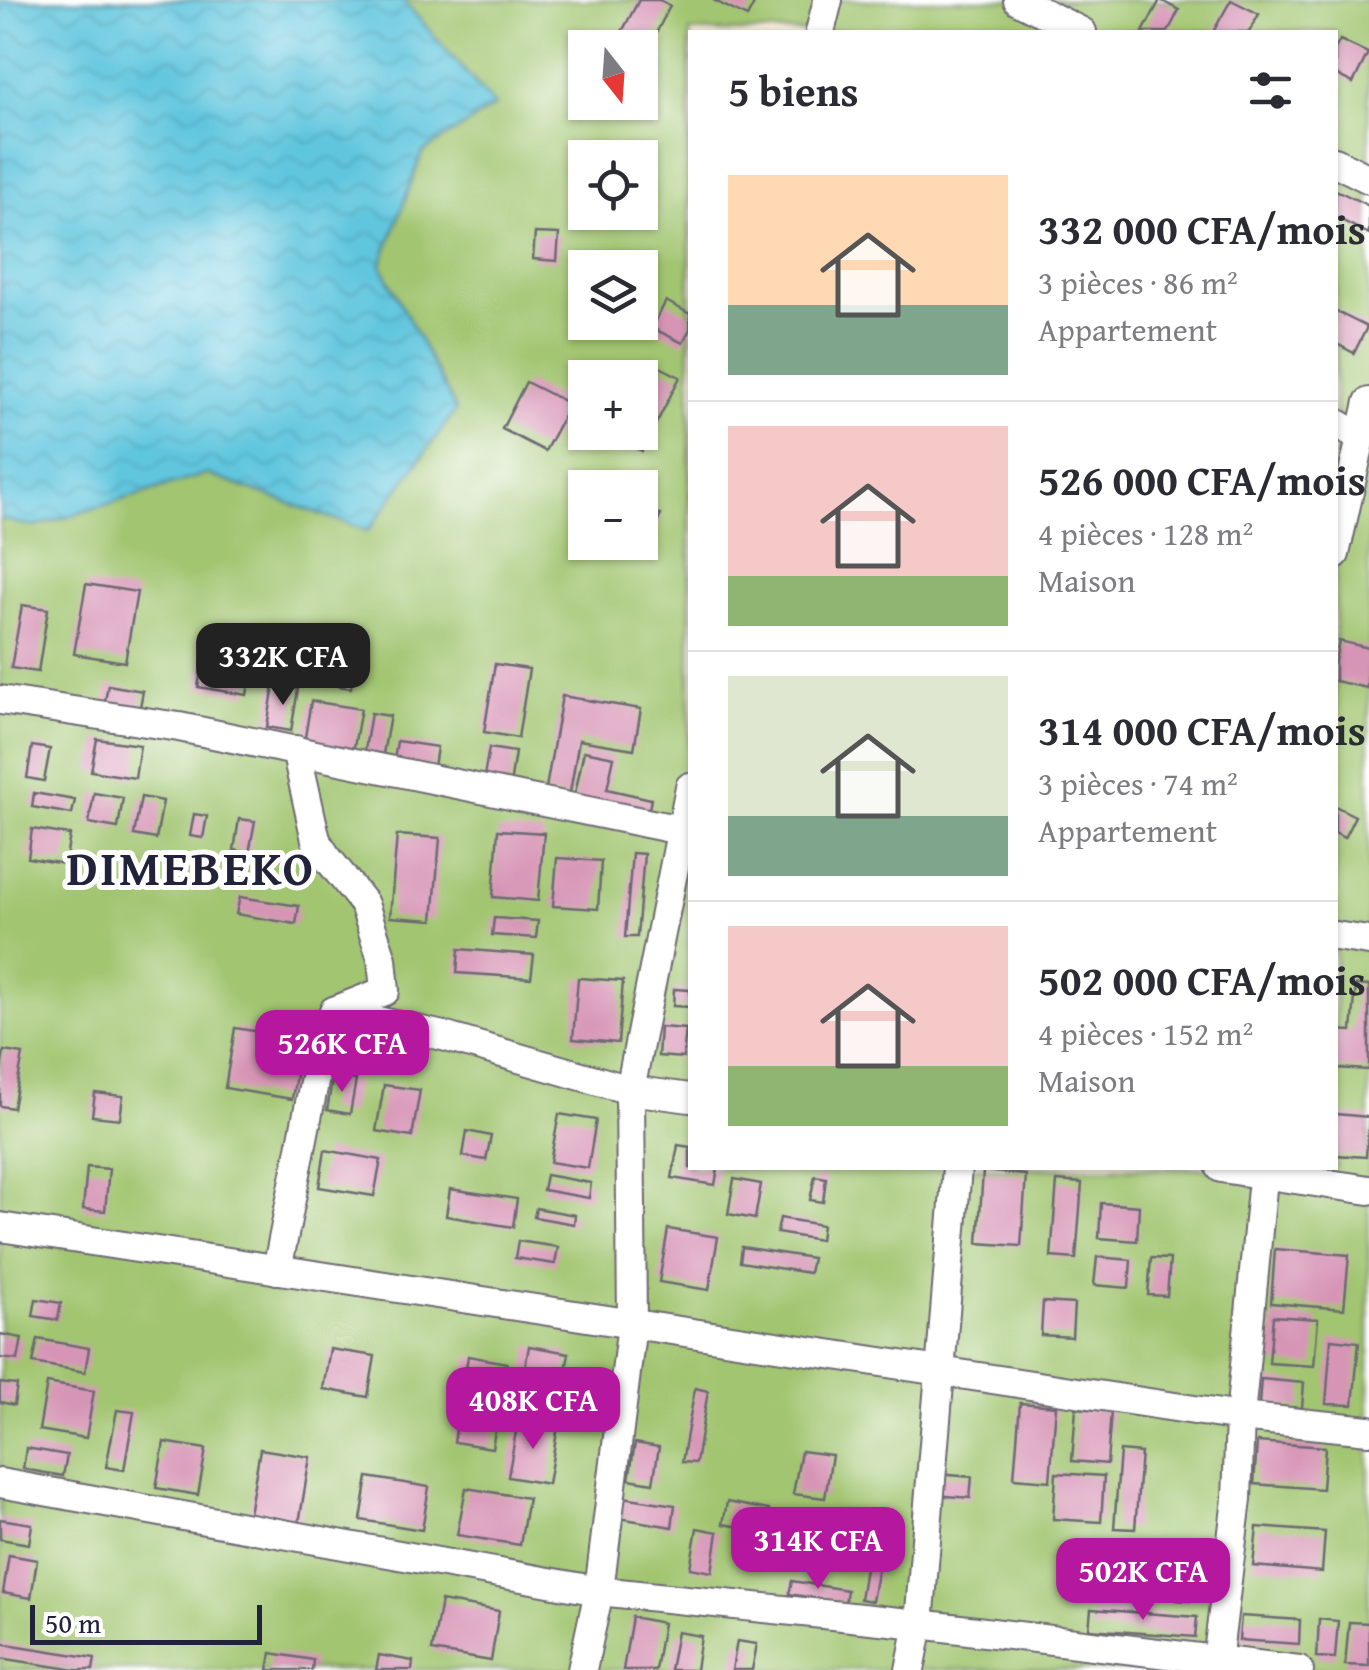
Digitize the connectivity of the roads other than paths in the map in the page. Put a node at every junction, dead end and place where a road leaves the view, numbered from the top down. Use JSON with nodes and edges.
{"nodes":[{"id":1,"x":828,"y":0,"type":"edge"},
{"id":2,"x":1018,"y":0,"type":"edge"},
{"id":3,"x":820,"y":30,"type":"edge"},
{"id":4,"x":1078,"y":30,"type":"edge"},
{"id":5,"x":1338,"y":164,"type":"edge"},
{"id":6,"x":1369,"y":179,"type":"edge"},
{"id":7,"x":1369,"y":402,"type":"edge"},
{"id":8,"x":1338,"y":424,"type":"edge"},
{"id":9,"x":1361,"y":438,"type":"junction"},
{"id":10,"x":1338,"y":541,"type":"edge"},
{"id":11,"x":0,"y":700,"type":"edge"},
{"id":12,"x":296,"y":750,"type":"junction"},
{"id":13,"x":688,"y":805,"type":"edge"},
{"id":14,"x":685,"y":831,"type":"edge"},
{"id":15,"x":1338,"y":936,"type":"edge"},
{"id":16,"x":1369,"y":941,"type":"edge"},
{"id":17,"x":334,"y":1011,"type":"junction"},
{"id":18,"x":630,"y":1090,"type":"junction"},
{"id":19,"x":688,"y":1098,"type":"edge"},
{"id":20,"x":957,"y":1170,"type":"edge"},
{"id":21,"x":1264,"y":1170,"type":"edge"},
{"id":22,"x":1369,"y":1190,"type":"edge"},
{"id":23,"x":0,"y":1227,"type":"edge"},
{"id":24,"x":277,"y":1270,"type":"junction"},
{"id":25,"x":632,"y":1324,"type":"junction"},
{"id":26,"x":939,"y":1372,"type":"junction"},
{"id":27,"x":1240,"y":1417,"type":"junction"},
{"id":28,"x":1369,"y":1430,"type":"edge"},
{"id":29,"x":0,"y":1483,"type":"edge"},
{"id":30,"x":600,"y":1592,"type":"junction"},
{"id":31,"x":920,"y":1624,"type":"junction"},
{"id":32,"x":1217,"y":1665,"type":"edge"},
{"id":33,"x":582,"y":1670,"type":"edge"},
{"id":34,"x":910,"y":1670,"type":"edge"},
{"id":35,"x":1299,"y":1670,"type":"edge"}],
"edges":[{"from":1,"to":3,"type":"street"},
{"from":2,"to":4,"type":"street"},
{"from":5,"to":6,"type":"street"},
{"from":7,"to":9,"type":"street"},
{"from":8,"to":9,"type":"street"},
{"from":9,"to":10,"type":"street"},
{"from":11,"to":12,"type":"street"},
{"from":12,"to":14,"type":"street"},
{"from":12,"to":17,"type":"street"},
{"from":13,"to":14,"type":"street"},
{"from":14,"to":18,"type":"street"},
{"from":15,"to":16,"type":"street"},
{"from":17,"to":18,"type":"street"},
{"from":17,"to":24,"type":"street"},
{"from":18,"to":19,"type":"street"},
{"from":18,"to":25,"type":"street"},
{"from":20,"to":26,"type":"street"},
{"from":21,"to":22,"type":"street"},
{"from":21,"to":27,"type":"street"},
{"from":23,"to":24,"type":"street"},
{"from":24,"to":25,"type":"street"},
{"from":25,"to":26,"type":"street"},
{"from":25,"to":30,"type":"street"},
{"from":26,"to":27,"type":"street"},
{"from":26,"to":31,"type":"street"},
{"from":27,"to":28,"type":"street"},
{"from":27,"to":32,"type":"street"},
{"from":29,"to":30,"type":"street"},
{"from":30,"to":31,"type":"street"},
{"from":30,"to":33,"type":"street"},
{"from":31,"to":32,"type":"street"},
{"from":31,"to":34,"type":"street"},
{"from":32,"to":35,"type":"street"}]}
